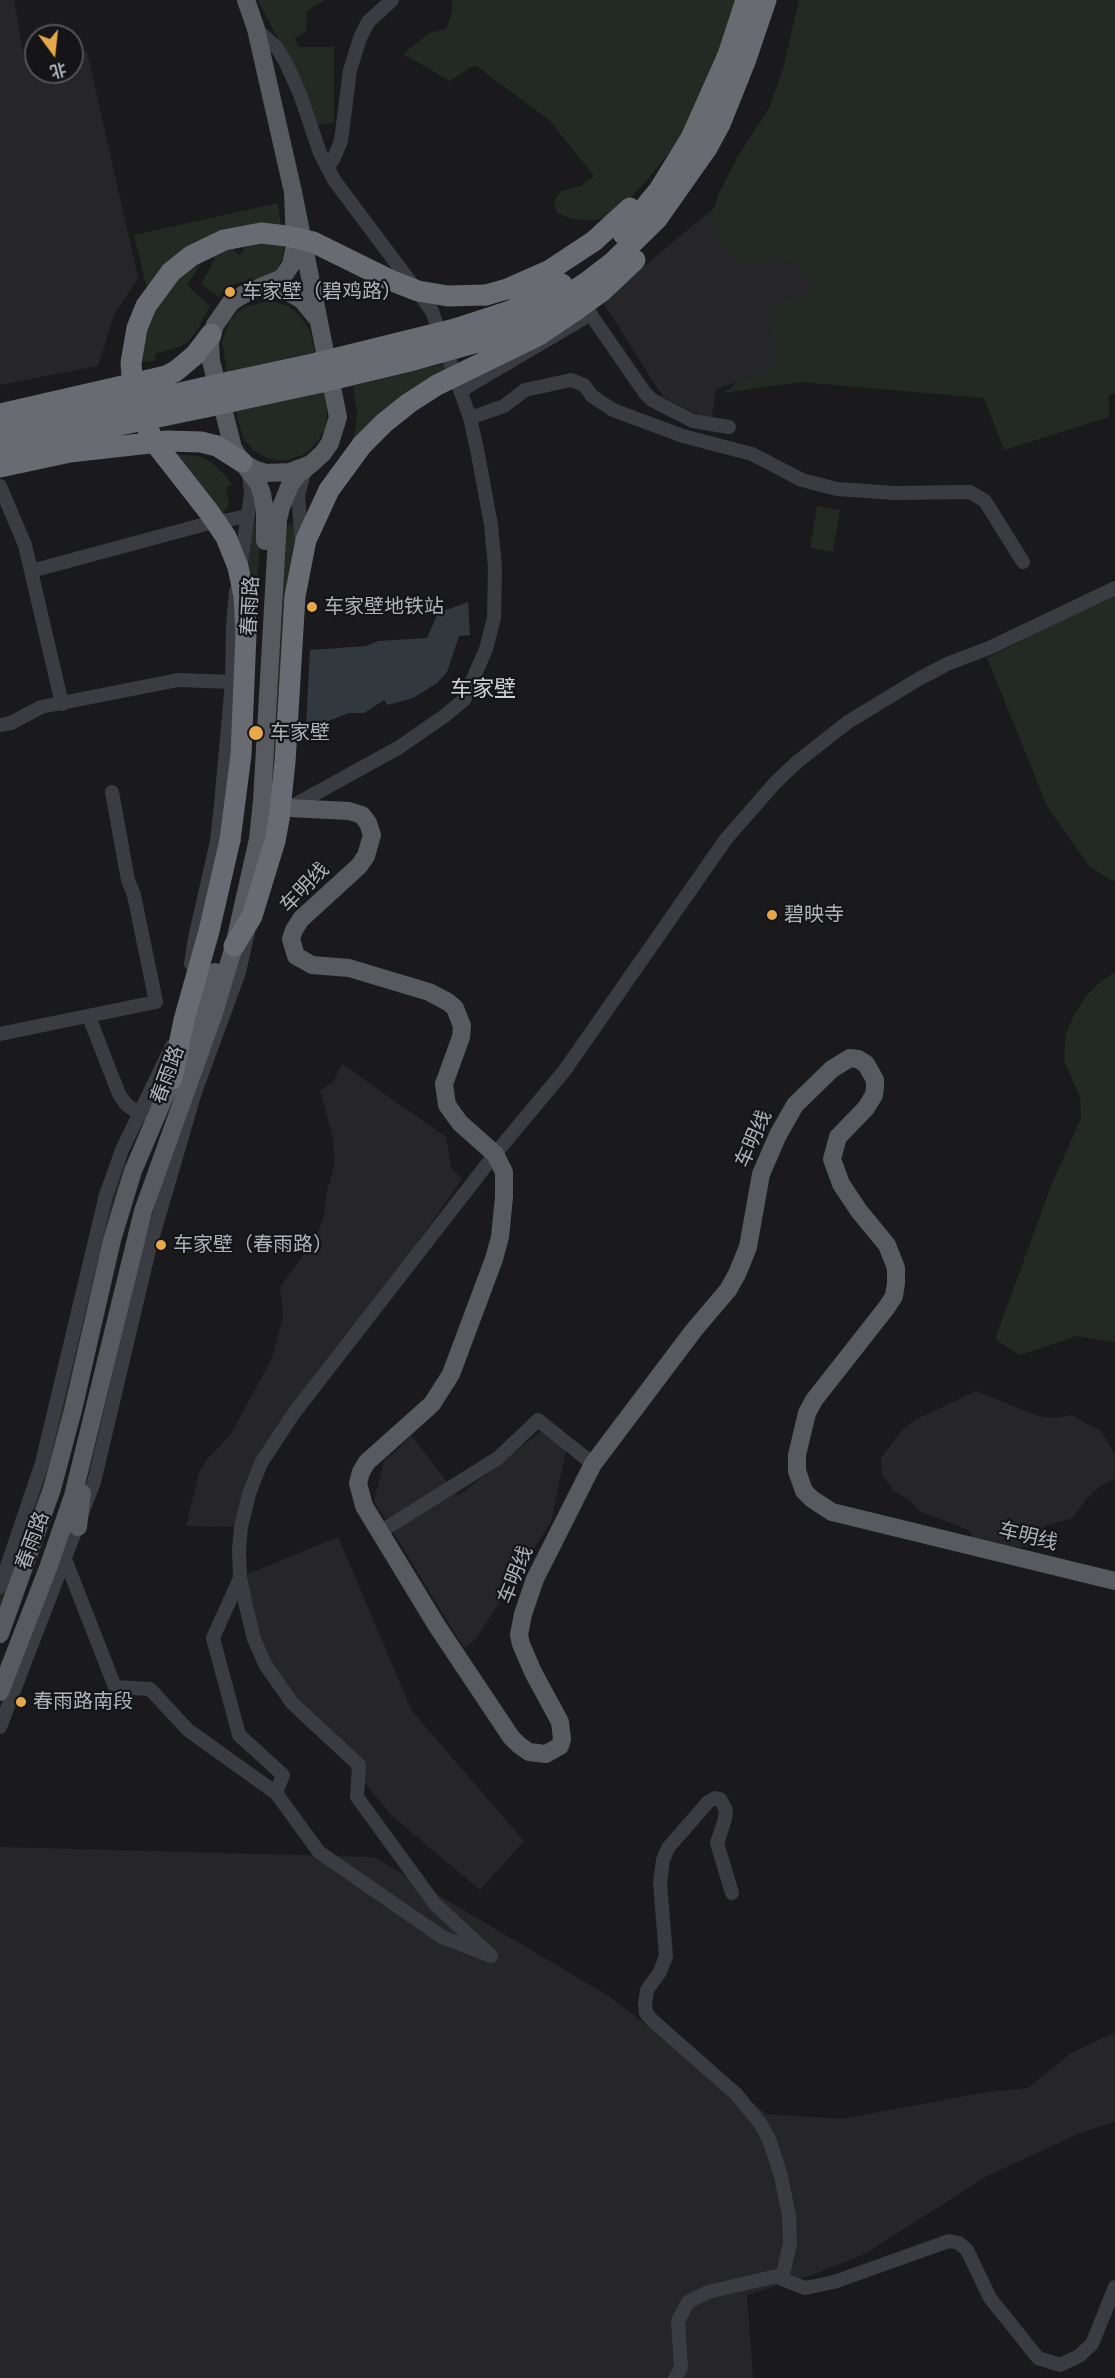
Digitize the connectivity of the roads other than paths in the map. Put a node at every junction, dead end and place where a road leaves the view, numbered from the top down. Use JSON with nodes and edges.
{"nodes":[{"id":1,"x":246,"y":0,"type":"edge"},
{"id":2,"x":392,"y":0,"type":"edge"},
{"id":3,"x":746,"y":0,"type":"edge"},
{"id":4,"x":766,"y":0,"type":"edge"},
{"id":5,"x":256,"y":29,"type":"junction"},
{"id":6,"x":699,"y":143,"type":"junction"},
{"id":7,"x":327,"y":167,"type":"junction"},
{"id":8,"x":292,"y":192,"type":"junction"},
{"id":9,"x":254,"y":290,"type":"junction"},
{"id":10,"x":584,"y":310,"type":"junction"},
{"id":11,"x":317,"y":319,"type":"junction"},
{"id":12,"x":212,"y":334,"type":"junction"},
{"id":13,"x":320,"y":372,"type":"junction"},
{"id":14,"x":460,"y":391,"type":"junction"},
{"id":15,"x":204,"y":397,"type":"junction"},
{"id":16,"x":0,"y":414,"type":"edge"},
{"id":17,"x":470,"y":418,"type":"junction"},
{"id":18,"x":0,"y":434,"type":"edge"},
{"id":19,"x":687,"y":437,"type":"junction"},
{"id":20,"x":0,"y":450,"type":"edge"},
{"id":21,"x":311,"y":464,"type":"junction"},
{"id":22,"x":245,"y":466,"type":"junction"},
{"id":23,"x":0,"y":467,"type":"edge"},
{"id":24,"x":0,"y":486,"type":"edge"},
{"id":25,"x":248,"y":516,"type":"junction"},
{"id":26,"x":1023,"y":562,"type":"dead end"},
{"id":27,"x":31,"y":571,"type":"junction"},
{"id":28,"x":1115,"y":588,"type":"edge"},
{"id":29,"x":232,"y":682,"type":"junction"},
{"id":30,"x":62,"y":704,"type":"junction"},
{"id":31,"x":0,"y":725,"type":"edge"},
{"id":32,"x":112,"y":792,"type":"dead end"},
{"id":33,"x":284,"y":814,"type":"junction"},
{"id":34,"x":252,"y":916,"type":"junction"},
{"id":35,"x":234,"y":946,"type":"junction"},
{"id":36,"x":89,"y":1017,"type":"junction"},
{"id":37,"x":184,"y":1020,"type":"junction"},
{"id":38,"x":0,"y":1034,"type":"edge"},
{"id":39,"x":172,"y":1079,"type":"junction"},
{"id":40,"x":195,"y":1092,"type":"junction"},
{"id":41,"x":140,"y":1115,"type":"junction"},
{"id":42,"x":164,"y":1150,"type":"junction"},
{"id":43,"x":495,"y":1154,"type":"junction"},
{"id":44,"x":87,"y":1443,"type":"junction"},
{"id":45,"x":593,"y":1464,"type":"junction"},
{"id":46,"x":78,"y":1527,"type":"junction"},
{"id":47,"x":380,"y":1532,"type":"junction"},
{"id":48,"x":65,"y":1559,"type":"junction"},
{"id":49,"x":240,"y":1578,"type":"junction"},
{"id":50,"x":1115,"y":1581,"type":"edge"},
{"id":51,"x":0,"y":1587,"type":"edge"},
{"id":52,"x":0,"y":1634,"type":"edge"},
{"id":53,"x":0,"y":1692,"type":"edge"},
{"id":54,"x":0,"y":1727,"type":"edge"},
{"id":55,"x":276,"y":1793,"type":"junction"},
{"id":56,"x":732,"y":1893,"type":"dead end"},
{"id":57,"x":782,"y":2279,"type":"junction"},
{"id":58,"x":1115,"y":2288,"type":"edge"},
{"id":59,"x":675,"y":2378,"type":"edge"}],
"edges":[{"from":1,"to":5,"type":"main road"},
{"from":2,"to":7,"type":"street"},
{"from":3,"to":6,"type":"highway"},
{"from":4,"to":6,"type":"highway"},
{"from":5,"to":7,"type":"street"},
{"from":5,"to":8,"type":"main road"},
{"from":6,"to":10,"type":"highway"},
{"from":6,"to":13,"type":"highway","bridge":true},
{"from":6,"to":13,"type":"highway","bridge":true},
{"from":6,"to":37,"type":"highway","bridge":true},
{"from":7,"to":14,"type":"street"},
{"from":8,"to":9,"type":"main road"},
{"from":8,"to":11,"type":"main road"},
{"from":9,"to":11,"type":"main road"},
{"from":9,"to":12,"type":"main road"},
{"from":10,"to":14,"type":"street"},
{"from":10,"to":19,"type":"street"},
{"from":10,"to":33,"type":"highway","bridge":true},
{"from":11,"to":21,"type":"main road"},
{"from":12,"to":16,"type":"highway"},
{"from":12,"to":22,"type":"main road"},
{"from":13,"to":15,"type":"highway","bridge":true},
{"from":14,"to":17,"type":"street"},
{"from":15,"to":18,"type":"highway"},
{"from":15,"to":20,"type":"highway"},
{"from":17,"to":19,"type":"street"},
{"from":17,"to":33,"type":"street"},
{"from":19,"to":26,"type":"street"},
{"from":21,"to":22,"type":"main road"},
{"from":21,"to":33,"type":"street"},
{"from":21,"to":35,"type":"main road","name":"春雨路"},
{"from":22,"to":23,"type":"highway"},
{"from":22,"to":25,"type":"street"},
{"from":22,"to":39,"type":"main road","name":"春雨路"},
{"from":24,"to":27,"type":"street"},
{"from":25,"to":27,"type":"street"},
{"from":25,"to":29,"type":"street"},
{"from":27,"to":30,"type":"street"},
{"from":28,"to":43,"type":"street"},
{"from":29,"to":30,"type":"street"},
{"from":29,"to":37,"type":"street"},
{"from":30,"to":31,"type":"street"},
{"from":32,"to":36,"type":"street"},
{"from":33,"to":34,"type":"highway"},
{"from":33,"to":43,"type":"main road","name":"车明线"},
{"from":34,"to":35,"type":"highway"},
{"from":34,"to":40,"type":"street"},
{"from":35,"to":42,"type":"main road","name":"春雨路"},
{"from":36,"to":38,"type":"street"},
{"from":36,"to":41,"type":"street"},
{"from":37,"to":39,"type":"highway"},
{"from":37,"to":41,"type":"street"},
{"from":39,"to":52,"type":"main road","name":"春雨路"},
{"from":40,"to":42,"type":"main road"},
{"from":40,"to":46,"type":"street"},
{"from":41,"to":51,"type":"street"},
{"from":42,"to":44,"type":"main road","name":"春雨路"},
{"from":43,"to":47,"type":"main road","name":"车明线"},
{"from":43,"to":49,"type":"street"},
{"from":44,"to":46,"type":"main road"},
{"from":44,"to":53,"type":"main road","name":"春雨路"},
{"from":45,"to":47,"type":"street"},
{"from":45,"to":47,"type":"main road","name":"车明线"},
{"from":45,"to":50,"type":"main road","name":"车明线"},
{"from":46,"to":48,"type":"street"},
{"from":48,"to":54,"type":"street"},
{"from":48,"to":55,"type":"street"},
{"from":49,"to":55,"type":"street"},
{"from":49,"to":55,"type":"street"},
{"from":56,"to":57,"type":"street"},
{"from":57,"to":58,"type":"street"},
{"from":57,"to":59,"type":"street"}]}
